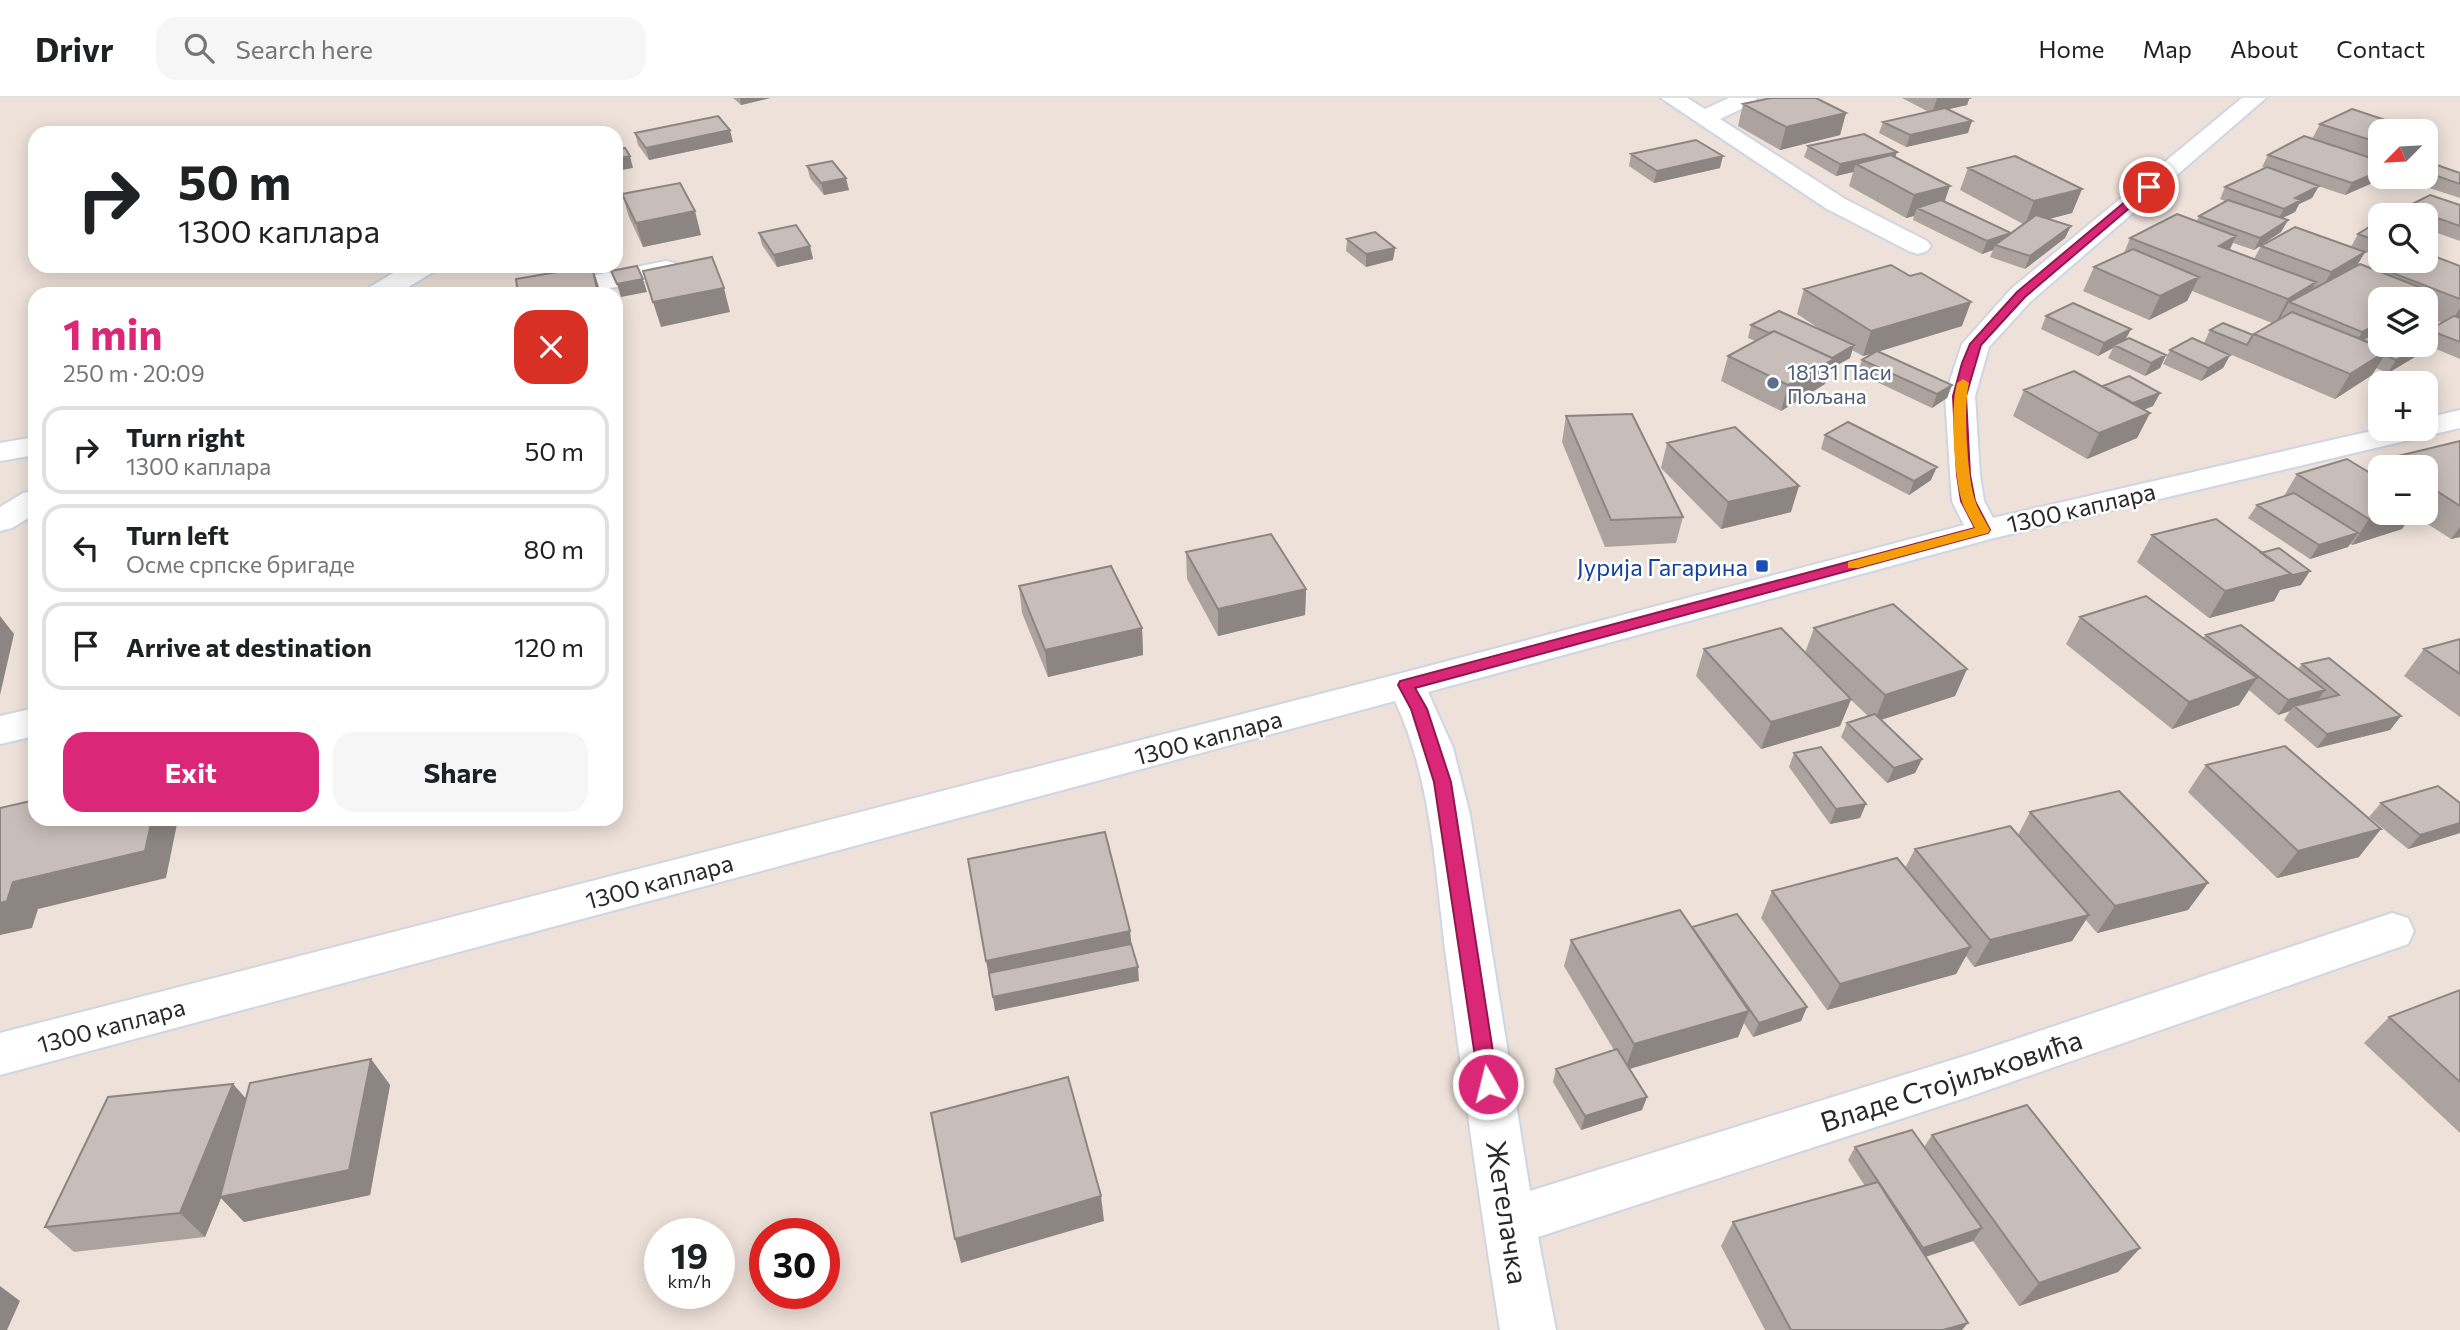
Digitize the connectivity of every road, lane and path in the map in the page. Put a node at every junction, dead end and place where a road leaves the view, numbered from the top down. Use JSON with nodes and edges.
{"nodes":[{"id":1,"x":1672,"y":98,"type":"edge"},
{"id":2,"x":1746,"y":98,"type":"edge"},
{"id":3,"x":2255,"y":98,"type":"edge"},
{"id":4,"x":1705,"y":118,"type":"junction"},
{"id":5,"x":1918,"y":246,"type":"dead end"},
{"id":6,"x":688,"y":265,"type":"edge"},
{"id":7,"x":412,"y":273,"type":"edge"},
{"id":8,"x":390,"y":287,"type":"edge"},
{"id":9,"x":576,"y":287,"type":"edge"},
{"id":10,"x":2460,"y":419,"type":"edge"},
{"id":11,"x":2438,"y":424,"type":"edge"},
{"id":12,"x":2368,"y":440,"type":"edge"},
{"id":13,"x":28,"y":447,"type":"edge"},
{"id":14,"x":0,"y":452,"type":"edge"},
{"id":15,"x":28,"y":504,"type":"edge"},
{"id":16,"x":0,"y":521,"type":"edge"},
{"id":17,"x":1983,"y":530,"type":"junction"},
{"id":18,"x":1406,"y":685,"type":"junction"},
{"id":19,"x":28,"y":724,"type":"edge"},
{"id":20,"x":0,"y":730,"type":"edge"},
{"id":21,"x":2392,"y":931,"type":"dead end"},
{"id":22,"x":0,"y":1054,"type":"edge"},
{"id":23,"x":1508,"y":1222,"type":"junction"},
{"id":24,"x":1528,"y":1330,"type":"edge"}],
"edges":[{"from":1,"to":4,"type":"street"},
{"from":2,"to":4,"type":"street"},
{"from":3,"to":17,"type":"street"},
{"from":4,"to":5,"type":"street"},
{"from":6,"to":9,"type":"street"},
{"from":7,"to":8,"type":"street"},
{"from":10,"to":11,"type":"street"},
{"from":12,"to":17,"type":"street","name":"1300 каплара"},
{"from":13,"to":14,"type":"street"},
{"from":15,"to":16,"type":"street"},
{"from":17,"to":18,"type":"street","name":"1300 каплара"},
{"from":18,"to":22,"type":"street","name":"1300 каплара"},
{"from":18,"to":23,"type":"street","name":"Жетелачка"},
{"from":19,"to":20,"type":"street"},
{"from":21,"to":23,"type":"street","name":"Владе Стојиљковића"},
{"from":23,"to":24,"type":"street","name":"Жетелачка"}]}
